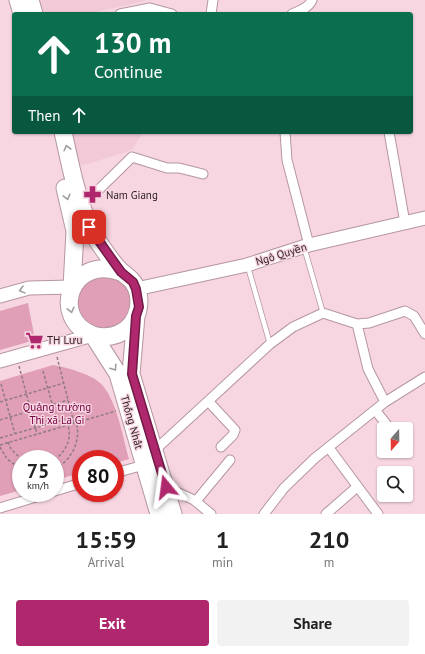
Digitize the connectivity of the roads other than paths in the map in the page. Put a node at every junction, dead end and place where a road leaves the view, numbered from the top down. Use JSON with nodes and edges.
{"nodes":[{"id":1,"x":18,"y":0,"type":"edge"},
{"id":2,"x":30,"y":0,"type":"edge"},
{"id":3,"x":213,"y":0,"type":"edge"},
{"id":4,"x":312,"y":0,"type":"edge"},
{"id":5,"x":155,"y":4,"type":"edge"},
{"id":6,"x":21,"y":12,"type":"edge"},
{"id":7,"x":33,"y":12,"type":"edge"},
{"id":8,"x":129,"y":12,"type":"edge"},
{"id":9,"x":169,"y":12,"type":"edge"},
{"id":10,"x":211,"y":12,"type":"edge"},
{"id":11,"x":297,"y":12,"type":"edge"},
{"id":12,"x":51,"y":134,"type":"edge"},
{"id":13,"x":63,"y":134,"type":"edge"},
{"id":14,"x":284,"y":134,"type":"edge"},
{"id":15,"x":389,"y":134,"type":"edge"},
{"id":16,"x":203,"y":174,"type":"dead end"},
{"id":17,"x":81,"y":207,"type":"junction"},
{"id":18,"x":425,"y":218,"type":"edge"},
{"id":19,"x":405,"y":224,"type":"junction"},
{"id":20,"x":306,"y":246,"type":"junction"},
{"id":21,"x":247,"y":265,"type":"junction"},
{"id":22,"x":121,"y":272,"type":"junction"},
{"id":23,"x":72,"y":287,"type":"junction"},
{"id":24,"x":136,"y":289,"type":"junction"},
{"id":25,"x":0,"y":296,"type":"edge"},
{"id":26,"x":323,"y":313,"type":"junction"},
{"id":27,"x":136,"y":316,"type":"junction"},
{"id":28,"x":357,"y":324,"type":"junction"},
{"id":29,"x":425,"y":334,"type":"edge"},
{"id":30,"x":93,"y":335,"type":"junction"},
{"id":31,"x":270,"y":344,"type":"junction"},
{"id":32,"x":0,"y":361,"type":"edge"},
{"id":33,"x":425,"y":377,"type":"edge"},
{"id":34,"x":208,"y":401,"type":"junction"},
{"id":35,"x":386,"y":402,"type":"junction"},
{"id":36,"x":376,"y":411,"type":"junction"},
{"id":37,"x":385,"y":422,"type":"edge"},
{"id":38,"x":221,"y":447,"type":"dead end"},
{"id":39,"x":329,"y":448,"type":"junction"},
{"id":40,"x":155,"y":450,"type":"junction"},
{"id":41,"x":230,"y":460,"type":"dead end"},
{"id":42,"x":144,"y":465,"type":"junction"},
{"id":43,"x":124,"y":471,"type":"edge"},
{"id":44,"x":357,"y":487,"type":"junction"},
{"id":45,"x":159,"y":489,"type":"junction"},
{"id":46,"x":196,"y":501,"type":"junction"},
{"id":47,"x":20,"y":502,"type":"edge"},
{"id":48,"x":0,"y":508,"type":"edge"},
{"id":49,"x":159,"y":514,"type":"edge"},
{"id":50,"x":173,"y":514,"type":"edge"},
{"id":51,"x":210,"y":514,"type":"edge"},
{"id":52,"x":264,"y":514,"type":"edge"},
{"id":53,"x":326,"y":514,"type":"edge"},
{"id":54,"x":378,"y":514,"type":"edge"}],
"edges":[{"from":1,"to":6,"type":"highway"},
{"from":2,"to":7,"type":"highway"},
{"from":3,"to":10,"type":"street"},
{"from":4,"to":11,"type":"street"},
{"from":5,"to":8,"type":"street"},
{"from":5,"to":9,"type":"street"},
{"from":12,"to":23,"type":"highway","one_way":true},
{"from":17,"to":13,"type":"highway","one_way":true},
{"from":14,"to":20,"type":"street"},
{"from":15,"to":19,"type":"street"},
{"from":16,"to":17,"type":"street"},
{"from":17,"to":22,"type":"highway"},
{"from":18,"to":19,"type":"street","name":"Ngô Quyền"},
{"from":19,"to":20,"type":"street","name":"Ngô Quyền"},
{"from":20,"to":21,"type":"street","name":"Ngô Quyền"},
{"from":20,"to":26,"type":"lane"},
{"from":21,"to":24,"type":"street","name":"Ngô Quyền"},
{"from":21,"to":31,"type":"lane"},
{"from":22,"to":23,"type":"highway"},
{"from":22,"to":24,"type":"highway"},
{"from":23,"to":25,"type":"street","one_way":true},
{"from":23,"to":30,"type":"highway","one_way":true},
{"from":24,"to":27,"type":"highway"},
{"from":26,"to":28,"type":"street"},
{"from":26,"to":31,"type":"street"},
{"from":27,"to":30,"type":"highway"},
{"from":27,"to":40,"type":"highway","name":"Thống Nhất"},
{"from":28,"to":29,"type":"street"},
{"from":28,"to":35,"type":"street"},
{"from":30,"to":32,"type":"street"},
{"from":30,"to":42,"type":"highway","name":"Thống Nhất","one_way":true},
{"from":31,"to":34,"type":"street"},
{"from":33,"to":35,"type":"street"},
{"from":34,"to":38,"type":"street"},
{"from":34,"to":40,"type":"street"},
{"from":35,"to":36,"type":"street"},
{"from":36,"to":37,"type":"street"},
{"from":36,"to":39,"type":"street"},
{"from":39,"to":44,"type":"street"},
{"from":39,"to":52,"type":"street"},
{"from":40,"to":45,"type":"highway","name":"Thống Nhất"},
{"from":41,"to":46,"type":"street"},
{"from":42,"to":43,"type":"street"},
{"from":42,"to":45,"type":"highway","name":"Thống Nhất"},
{"from":44,"to":53,"type":"street"},
{"from":44,"to":54,"type":"street"},
{"from":45,"to":46,"type":"street"},
{"from":45,"to":49,"type":"highway","name":"Thống Nhất"},
{"from":45,"to":50,"type":"highway","name":"Thống Nhất"},
{"from":46,"to":51,"type":"street"},
{"from":47,"to":48,"type":"street"}]}
